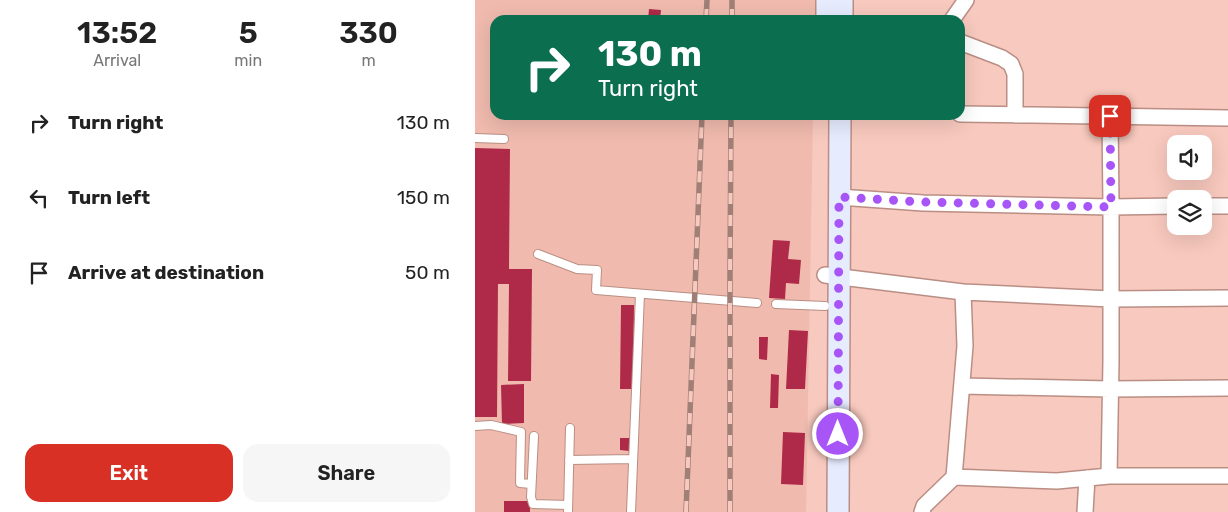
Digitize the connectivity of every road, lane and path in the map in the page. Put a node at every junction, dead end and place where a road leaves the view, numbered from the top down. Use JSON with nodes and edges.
{"nodes":[{"id":1,"x":827,"y":0,"type":"edge"},
{"id":2,"x":843,"y":0,"type":"edge"},
{"id":3,"x":966,"y":0,"type":"edge"},
{"id":4,"x":827,"y":15,"type":"edge"},
{"id":5,"x":842,"y":15,"type":"edge"},
{"id":6,"x":956,"y":15,"type":"edge"},
{"id":7,"x":965,"y":44,"type":"edge"},
{"id":8,"x":965,"y":114,"type":"edge"},
{"id":9,"x":1015,"y":115,"type":"junction"},
{"id":10,"x":1110,"y":116,"type":"junction"},
{"id":11,"x":1228,"y":118,"type":"edge"},
{"id":12,"x":826,"y":120,"type":"edge"},
{"id":13,"x":840,"y":120,"type":"edge"},
{"id":14,"x":475,"y":138,"type":"edge"},
{"id":15,"x":504,"y":139,"type":"dead end"},
{"id":16,"x":839,"y":197,"type":"junction"},
{"id":17,"x":1167,"y":206,"type":"edge"},
{"id":18,"x":1212,"y":206,"type":"edge"},
{"id":19,"x":1228,"y":206,"type":"edge"},
{"id":20,"x":1111,"y":207,"type":"junction"},
{"id":21,"x":538,"y":254,"type":"dead end"},
{"id":22,"x":832,"y":276,"type":"junction"},
{"id":23,"x":963,"y":292,"type":"junction"},
{"id":24,"x":640,"y":294,"type":"junction"},
{"id":25,"x":1111,"y":298,"type":"junction"},
{"id":26,"x":1228,"y":298,"type":"edge"},
{"id":27,"x":757,"y":303,"type":"dead end"},
{"id":28,"x":775,"y":304,"type":"dead end"},
{"id":29,"x":825,"y":306,"type":"junction"},
{"id":30,"x":962,"y":386,"type":"junction"},
{"id":31,"x":1228,"y":388,"type":"edge"},
{"id":32,"x":1110,"y":389,"type":"junction"},
{"id":33,"x":475,"y":426,"type":"edge"},
{"id":34,"x":570,"y":428,"type":"dead end"},
{"id":35,"x":534,"y":436,"type":"dead end"},
{"id":36,"x":633,"y":459,"type":"junction"},
{"id":37,"x":569,"y":460,"type":"junction"},
{"id":38,"x":1109,"y":476,"type":"junction"},
{"id":39,"x":1228,"y":476,"type":"edge"},
{"id":40,"x":955,"y":477,"type":"junction"},
{"id":41,"x":1087,"y":478,"type":"junction"},
{"id":42,"x":531,"y":484,"type":"junction"},
{"id":43,"x":547,"y":508,"type":"edge"},
{"id":44,"x":568,"y":509,"type":"edge"},
{"id":45,"x":631,"y":512,"type":"edge"},
{"id":46,"x":825,"y":512,"type":"edge"},
{"id":47,"x":838,"y":512,"type":"edge"},
{"id":48,"x":922,"y":512,"type":"edge"},
{"id":49,"x":1085,"y":512,"type":"edge"}],
"edges":[{"from":1,"to":4,"type":"street"},
{"from":2,"to":5,"type":"street"},
{"from":3,"to":6,"type":"street"},
{"from":7,"to":9,"type":"street"},
{"from":8,"to":9,"type":"street"},
{"from":9,"to":10,"type":"street"},
{"from":10,"to":11,"type":"street"},
{"from":10,"to":20,"type":"street"},
{"from":12,"to":22,"type":"street"},
{"from":13,"to":16,"type":"street"},
{"from":14,"to":15,"type":"lane"},
{"from":16,"to":20,"type":"street"},
{"from":16,"to":22,"type":"street"},
{"from":17,"to":20,"type":"street"},
{"from":18,"to":19,"type":"street"},
{"from":20,"to":25,"type":"street"},
{"from":21,"to":24,"type":"lane"},
{"from":22,"to":23,"type":"street"},
{"from":22,"to":29,"type":"street"},
{"from":22,"to":47,"type":"street"},
{"from":23,"to":25,"type":"street"},
{"from":23,"to":30,"type":"street"},
{"from":24,"to":27,"type":"lane"},
{"from":24,"to":36,"type":"lane"},
{"from":25,"to":26,"type":"street"},
{"from":25,"to":32,"type":"street"},
{"from":28,"to":29,"type":"lane"},
{"from":29,"to":46,"type":"street"},
{"from":30,"to":32,"type":"street"},
{"from":30,"to":40,"type":"street"},
{"from":31,"to":32,"type":"street"},
{"from":32,"to":38,"type":"street"},
{"from":33,"to":42,"type":"lane"},
{"from":34,"to":37,"type":"lane"},
{"from":35,"to":42,"type":"lane"},
{"from":36,"to":37,"type":"lane"},
{"from":36,"to":45,"type":"lane"},
{"from":37,"to":44,"type":"lane"},
{"from":38,"to":39,"type":"street"},
{"from":38,"to":41,"type":"street"},
{"from":40,"to":41,"type":"street"},
{"from":40,"to":48,"type":"street"},
{"from":41,"to":49,"type":"street"},
{"from":42,"to":43,"type":"lane"},
{"from":43,"to":44,"type":"lane"}]}
